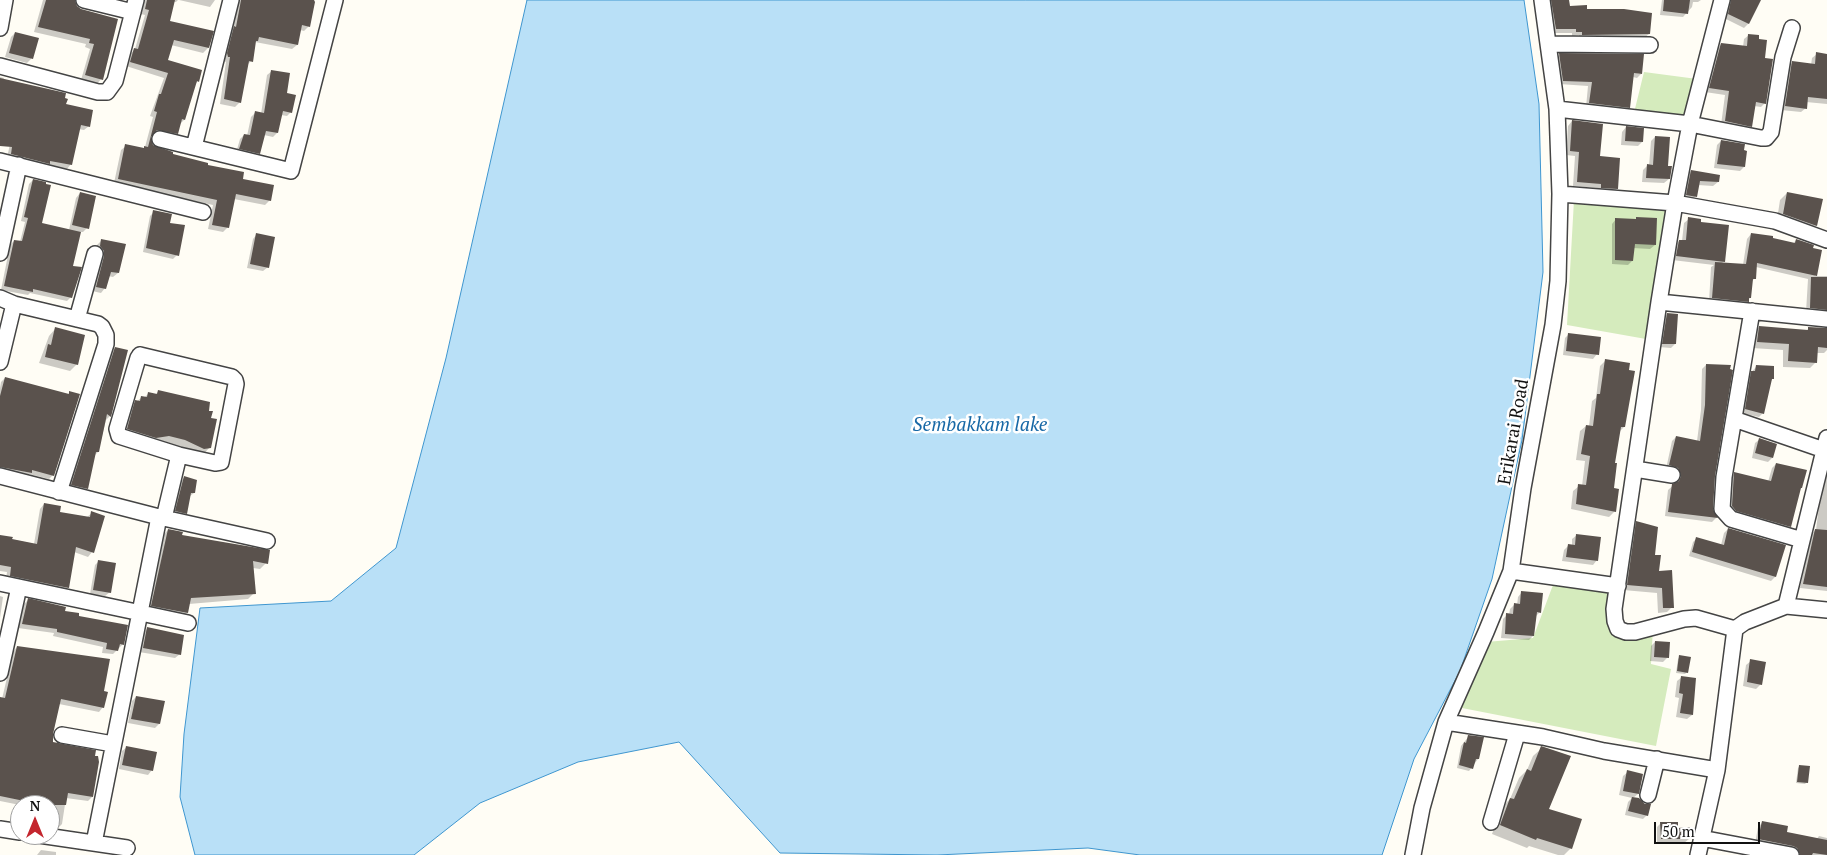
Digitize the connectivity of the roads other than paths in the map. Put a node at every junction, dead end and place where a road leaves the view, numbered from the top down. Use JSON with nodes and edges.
{"nodes":[{"id":1,"x":5,"y":0,"type":"edge"},
{"id":2,"x":84,"y":0,"type":"edge"},
{"id":3,"x":231,"y":0,"type":"edge"},
{"id":4,"x":335,"y":0,"type":"edge"},
{"id":5,"x":1542,"y":0,"type":"edge"},
{"id":6,"x":1722,"y":0,"type":"edge"},
{"id":7,"x":135,"y":6,"type":"edge"},
{"id":8,"x":0,"y":28,"type":"edge"},
{"id":9,"x":1792,"y":28,"type":"dead end"},
{"id":10,"x":1548,"y":44,"type":"junction"},
{"id":11,"x":1650,"y":45,"type":"dead end"},
{"id":12,"x":0,"y":66,"type":"edge"},
{"id":13,"x":1557,"y":109,"type":"junction"},
{"id":14,"x":1690,"y":124,"type":"junction"},
{"id":15,"x":160,"y":139,"type":"dead end"},
{"id":16,"x":194,"y":147,"type":"junction"},
{"id":17,"x":0,"y":161,"type":"edge"},
{"id":18,"x":19,"y":165,"type":"junction"},
{"id":19,"x":1560,"y":194,"type":"junction"},
{"id":20,"x":1675,"y":203,"type":"junction"},
{"id":21,"x":203,"y":212,"type":"dead end"},
{"id":22,"x":1827,"y":240,"type":"edge"},
{"id":23,"x":0,"y":253,"type":"edge"},
{"id":24,"x":95,"y":254,"type":"dead end"},
{"id":25,"x":7,"y":301,"type":"edge"},
{"id":26,"x":1659,"y":302,"type":"junction"},
{"id":27,"x":1752,"y":311,"type":"junction"},
{"id":28,"x":77,"y":319,"type":"junction"},
{"id":29,"x":1827,"y":319,"type":"edge"},
{"id":30,"x":4,"y":326,"type":"edge"},
{"id":31,"x":0,"y":362,"type":"edge"},
{"id":32,"x":1734,"y":419,"type":"junction"},
{"id":33,"x":1826,"y":444,"type":"edge"},
{"id":34,"x":179,"y":455,"type":"junction"},
{"id":35,"x":1635,"y":469,"type":"junction"},
{"id":36,"x":1672,"y":475,"type":"dead end"},
{"id":37,"x":0,"y":476,"type":"edge"},
{"id":38,"x":59,"y":492,"type":"junction"},
{"id":39,"x":161,"y":518,"type":"junction"},
{"id":40,"x":1802,"y":540,"type":"junction"},
{"id":41,"x":267,"y":541,"type":"dead end"},
{"id":42,"x":1511,"y":571,"type":"junction"},
{"id":43,"x":0,"y":583,"type":"edge"},
{"id":44,"x":1618,"y":586,"type":"junction"},
{"id":45,"x":19,"y":587,"type":"junction"},
{"id":46,"x":1786,"y":606,"type":"junction"},
{"id":47,"x":1827,"y":610,"type":"edge"},
{"id":48,"x":139,"y":612,"type":"junction"},
{"id":49,"x":188,"y":623,"type":"dead end"},
{"id":50,"x":1736,"y":629,"type":"junction"},
{"id":51,"x":0,"y":673,"type":"edge"},
{"id":52,"x":1446,"y":722,"type":"junction"},
{"id":53,"x":1517,"y":734,"type":"junction"},
{"id":54,"x":62,"y":735,"type":"dead end"},
{"id":55,"x":113,"y":744,"type":"junction"},
{"id":56,"x":1657,"y":760,"type":"junction"},
{"id":57,"x":1717,"y":770,"type":"junction"},
{"id":58,"x":1648,"y":795,"type":"dead end"},
{"id":59,"x":1491,"y":822,"type":"dead end"},
{"id":60,"x":60,"y":838,"type":"edge"},
{"id":61,"x":1701,"y":838,"type":"junction"},
{"id":62,"x":94,"y":843,"type":"junction"},
{"id":63,"x":127,"y":848,"type":"dead end"},
{"id":64,"x":1413,"y":855,"type":"edge"},
{"id":65,"x":1698,"y":855,"type":"edge"},
{"id":66,"x":1791,"y":855,"type":"edge"}],
"edges":[{"from":1,"to":8,"type":"street"},
{"from":2,"to":7,"type":"street"},
{"from":3,"to":16,"type":"street"},
{"from":4,"to":16,"type":"street"},
{"from":5,"to":10,"type":"street","name":"Erikarai Road"},
{"from":6,"to":14,"type":"street"},
{"from":7,"to":12,"type":"street"},
{"from":9,"to":14,"type":"street"},
{"from":10,"to":11,"type":"street"},
{"from":10,"to":13,"type":"street","name":"Erikarai Road"},
{"from":13,"to":14,"type":"street"},
{"from":13,"to":19,"type":"street","name":"Erikarai Road"},
{"from":14,"to":20,"type":"street"},
{"from":15,"to":16,"type":"street"},
{"from":17,"to":18,"type":"street"},
{"from":18,"to":21,"type":"street"},
{"from":18,"to":23,"type":"street"},
{"from":19,"to":20,"type":"street"},
{"from":19,"to":42,"type":"street","name":"Erikarai Road"},
{"from":20,"to":22,"type":"street"},
{"from":20,"to":26,"type":"street"},
{"from":24,"to":28,"type":"street"},
{"from":25,"to":28,"type":"street"},
{"from":25,"to":30,"type":"street"},
{"from":26,"to":27,"type":"street"},
{"from":26,"to":35,"type":"street"},
{"from":27,"to":29,"type":"street"},
{"from":27,"to":32,"type":"street"},
{"from":28,"to":38,"type":"street"},
{"from":30,"to":31,"type":"street"},
{"from":32,"to":33,"type":"street"},
{"from":32,"to":40,"type":"street"},
{"from":33,"to":40,"type":"street"},
{"from":34,"to":34,"type":"street"},
{"from":34,"to":39,"type":"street"},
{"from":35,"to":36,"type":"street"},
{"from":35,"to":44,"type":"street"},
{"from":37,"to":38,"type":"street"},
{"from":38,"to":39,"type":"street"},
{"from":39,"to":41,"type":"street"},
{"from":39,"to":48,"type":"street"},
{"from":40,"to":46,"type":"street"},
{"from":42,"to":44,"type":"street"},
{"from":42,"to":52,"type":"street","name":"Erikarai Road"},
{"from":43,"to":45,"type":"street"},
{"from":44,"to":50,"type":"street"},
{"from":45,"to":48,"type":"street"},
{"from":45,"to":51,"type":"street"},
{"from":46,"to":47,"type":"street"},
{"from":46,"to":50,"type":"street"},
{"from":48,"to":49,"type":"street"},
{"from":48,"to":55,"type":"street"},
{"from":50,"to":57,"type":"street"},
{"from":52,"to":53,"type":"street"},
{"from":52,"to":64,"type":"street","name":"Erikarai Road"},
{"from":53,"to":56,"type":"street"},
{"from":53,"to":59,"type":"street"},
{"from":54,"to":55,"type":"street"},
{"from":55,"to":62,"type":"street"},
{"from":56,"to":57,"type":"street"},
{"from":56,"to":58,"type":"street"},
{"from":57,"to":61,"type":"street"},
{"from":60,"to":62,"type":"street"},
{"from":61,"to":65,"type":"street"},
{"from":61,"to":66,"type":"street"},
{"from":62,"to":63,"type":"street"}]}
